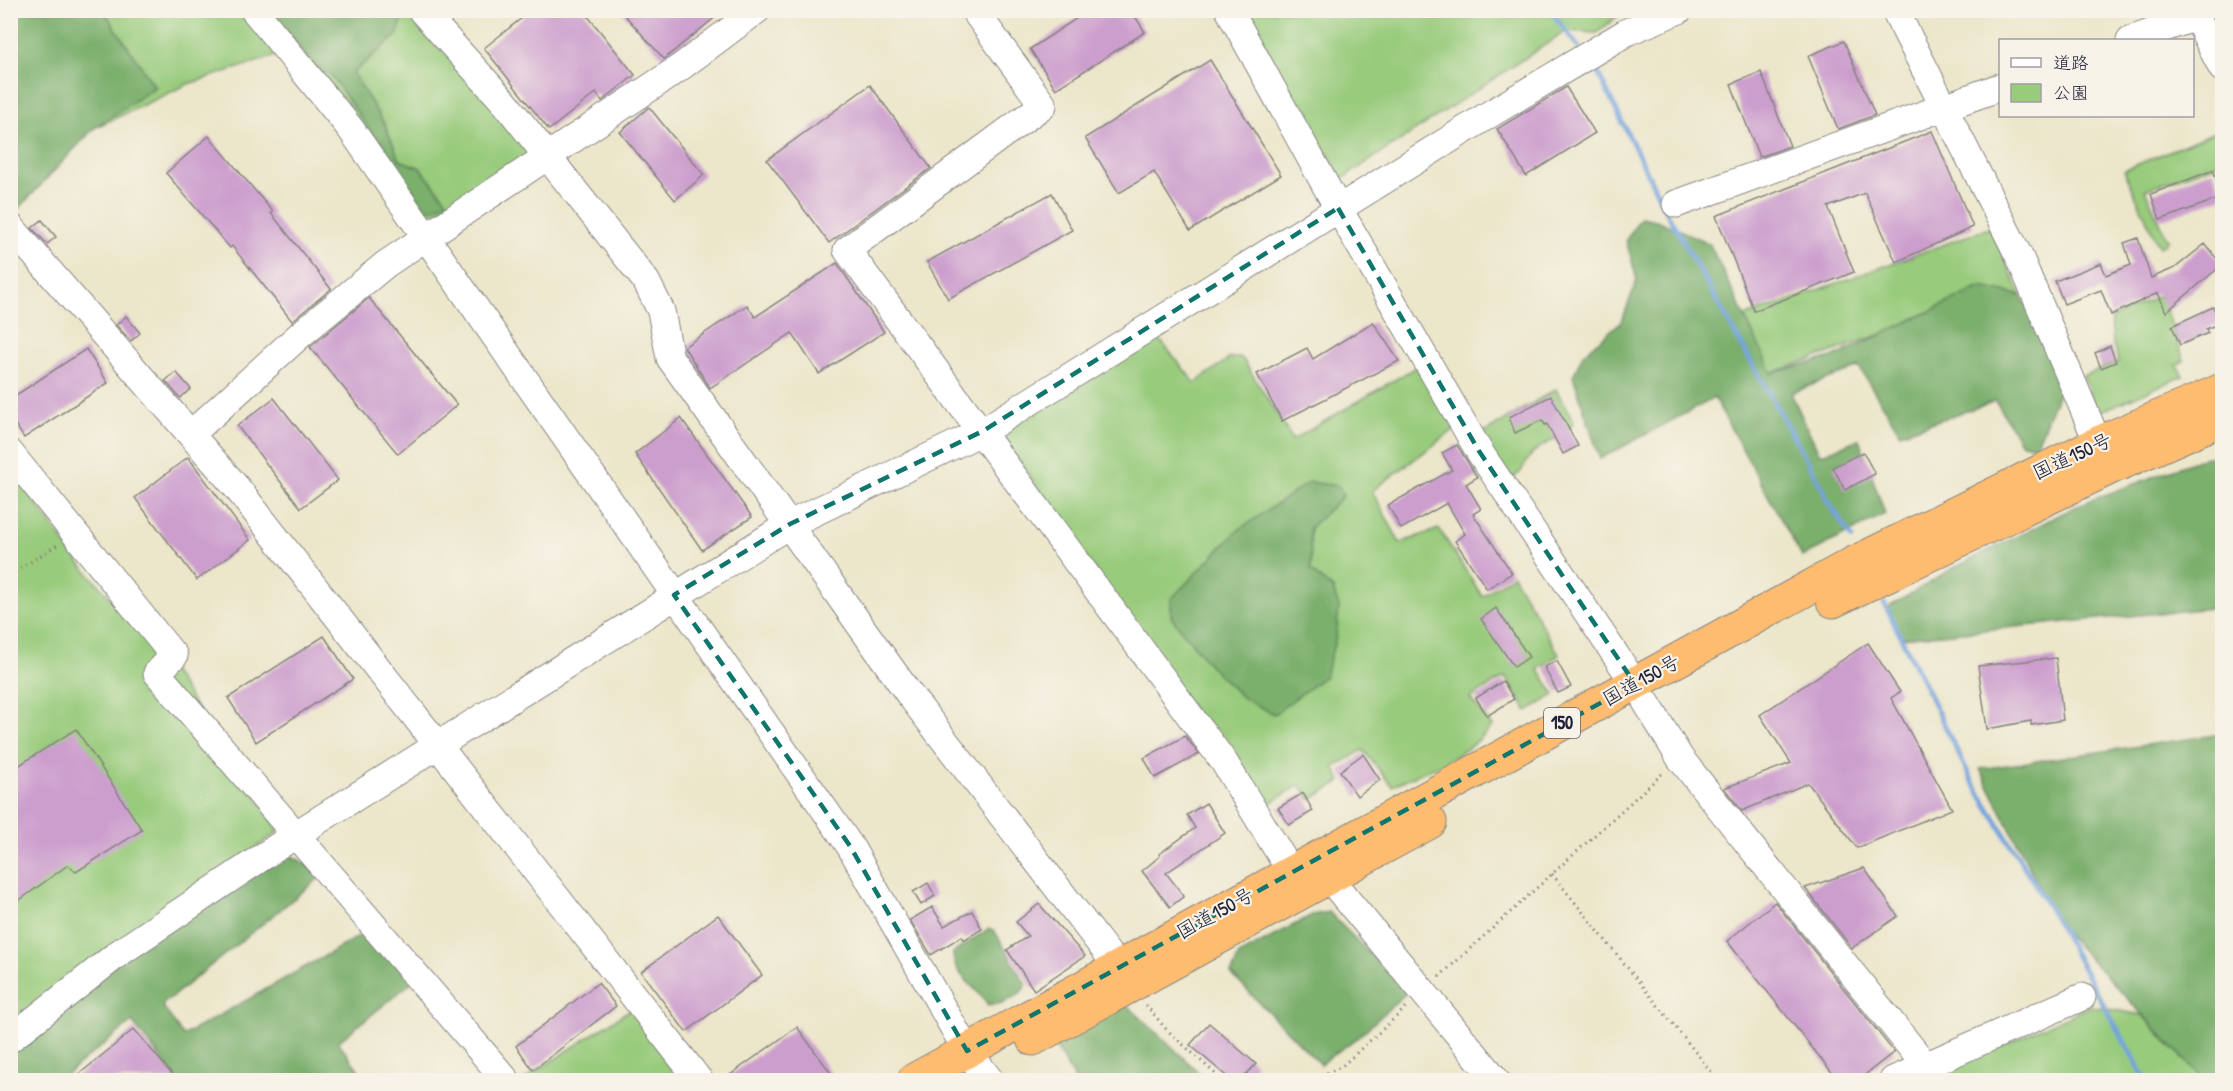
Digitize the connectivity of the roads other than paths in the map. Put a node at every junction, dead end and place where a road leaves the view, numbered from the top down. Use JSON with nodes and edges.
{"nodes":[{"id":1,"x":254,"y":10,"type":"edge"},
{"id":2,"x":421,"y":10,"type":"edge"},
{"id":3,"x":757,"y":10,"type":"edge"},
{"id":4,"x":974,"y":10,"type":"edge"},
{"id":5,"x":1229,"y":10,"type":"edge"},
{"id":6,"x":1679,"y":10,"type":"edge"},
{"id":7,"x":1895,"y":10,"type":"edge"},
{"id":8,"x":2194,"y":14,"type":"edge"},
{"id":9,"x":2132,"y":39,"type":"edge"},
{"id":10,"x":2223,"y":68,"type":"edge"},
{"id":11,"x":1999,"y":88,"type":"edge"},
{"id":12,"x":1944,"y":108,"type":"junction"},
{"id":13,"x":548,"y":156,"type":"junction"},
{"id":14,"x":1676,"y":204,"type":"dead end"},
{"id":15,"x":1338,"y":208,"type":"junction"},
{"id":16,"x":10,"y":226,"type":"edge"},
{"id":17,"x":427,"y":238,"type":"junction"},
{"id":18,"x":2223,"y":390,"type":"edge"},
{"id":19,"x":2223,"y":419,"type":"edge"},
{"id":20,"x":983,"y":431,"type":"junction"},
{"id":21,"x":191,"y":434,"type":"junction"},
{"id":22,"x":2098,"y":443,"type":"junction"},
{"id":23,"x":10,"y":453,"type":"edge"},
{"id":24,"x":790,"y":524,"type":"junction"},
{"id":25,"x":674,"y":595,"type":"junction"},
{"id":26,"x":1640,"y":693,"type":"junction"},
{"id":27,"x":437,"y":745,"type":"junction"},
{"id":28,"x":296,"y":835,"type":"junction"},
{"id":29,"x":1291,"y":872,"type":"junction"},
{"id":30,"x":1329,"y":878,"type":"junction"},
{"id":31,"x":1125,"y":977,"type":"junction"},
{"id":32,"x":2082,"y":997,"type":"dead end"},
{"id":33,"x":10,"y":1039,"type":"edge"},
{"id":34,"x":975,"y":1070,"type":"edge"},
{"id":35,"x":1931,"y":1073,"type":"edge"},
{"id":36,"x":506,"y":1080,"type":"edge"},
{"id":37,"x":699,"y":1080,"type":"edge"},
{"id":38,"x":914,"y":1080,"type":"edge"},
{"id":39,"x":1496,"y":1080,"type":"edge"},
{"id":40,"x":1893,"y":1080,"type":"edge"}],
"edges":[{"from":1,"to":17,"type":"street"},
{"from":2,"to":13,"type":"street"},
{"from":3,"to":13,"type":"street"},
{"from":4,"to":20,"type":"street"},
{"from":5,"to":15,"type":"street"},
{"from":6,"to":15,"type":"street"},
{"from":7,"to":12,"type":"street"},
{"from":8,"to":9,"type":"street"},
{"from":8,"to":10,"type":"street"},
{"from":11,"to":12,"type":"street"},
{"from":12,"to":14,"type":"street"},
{"from":12,"to":22,"type":"street"},
{"from":13,"to":17,"type":"street"},
{"from":13,"to":24,"type":"street"},
{"from":15,"to":20,"type":"street"},
{"from":15,"to":26,"type":"street"},
{"from":16,"to":21,"type":"street"},
{"from":17,"to":21,"type":"street"},
{"from":17,"to":25,"type":"street"},
{"from":18,"to":22,"type":"highway","name":"国道150号","number":"150"},
{"from":19,"to":26,"type":"highway","name":"国道150号","number":"150"},
{"from":20,"to":24,"type":"street"},
{"from":20,"to":29,"type":"street"},
{"from":21,"to":27,"type":"street"},
{"from":22,"to":26,"type":"highway","name":"国道150号","number":"150"},
{"from":23,"to":28,"type":"street"},
{"from":24,"to":25,"type":"street"},
{"from":24,"to":31,"type":"street"},
{"from":25,"to":27,"type":"street"},
{"from":25,"to":34,"type":"street"},
{"from":26,"to":29,"type":"highway","name":"国道150号","number":"150"},
{"from":26,"to":30,"type":"highway","name":"国道150号","number":"150"},
{"from":26,"to":35,"type":"street"},
{"from":27,"to":28,"type":"street"},
{"from":27,"to":37,"type":"street"},
{"from":28,"to":33,"type":"street"},
{"from":28,"to":36,"type":"street"},
{"from":29,"to":31,"type":"highway","name":"国道150号","number":"150"},
{"from":30,"to":31,"type":"highway","name":"国道150号","number":"150"},
{"from":30,"to":39,"type":"street"},
{"from":31,"to":34,"type":"highway","name":"国道150号","number":"150"},
{"from":32,"to":35,"type":"street"},
{"from":34,"to":38,"type":"highway","name":"国道150号","number":"150"},
{"from":35,"to":40,"type":"street"}]}
